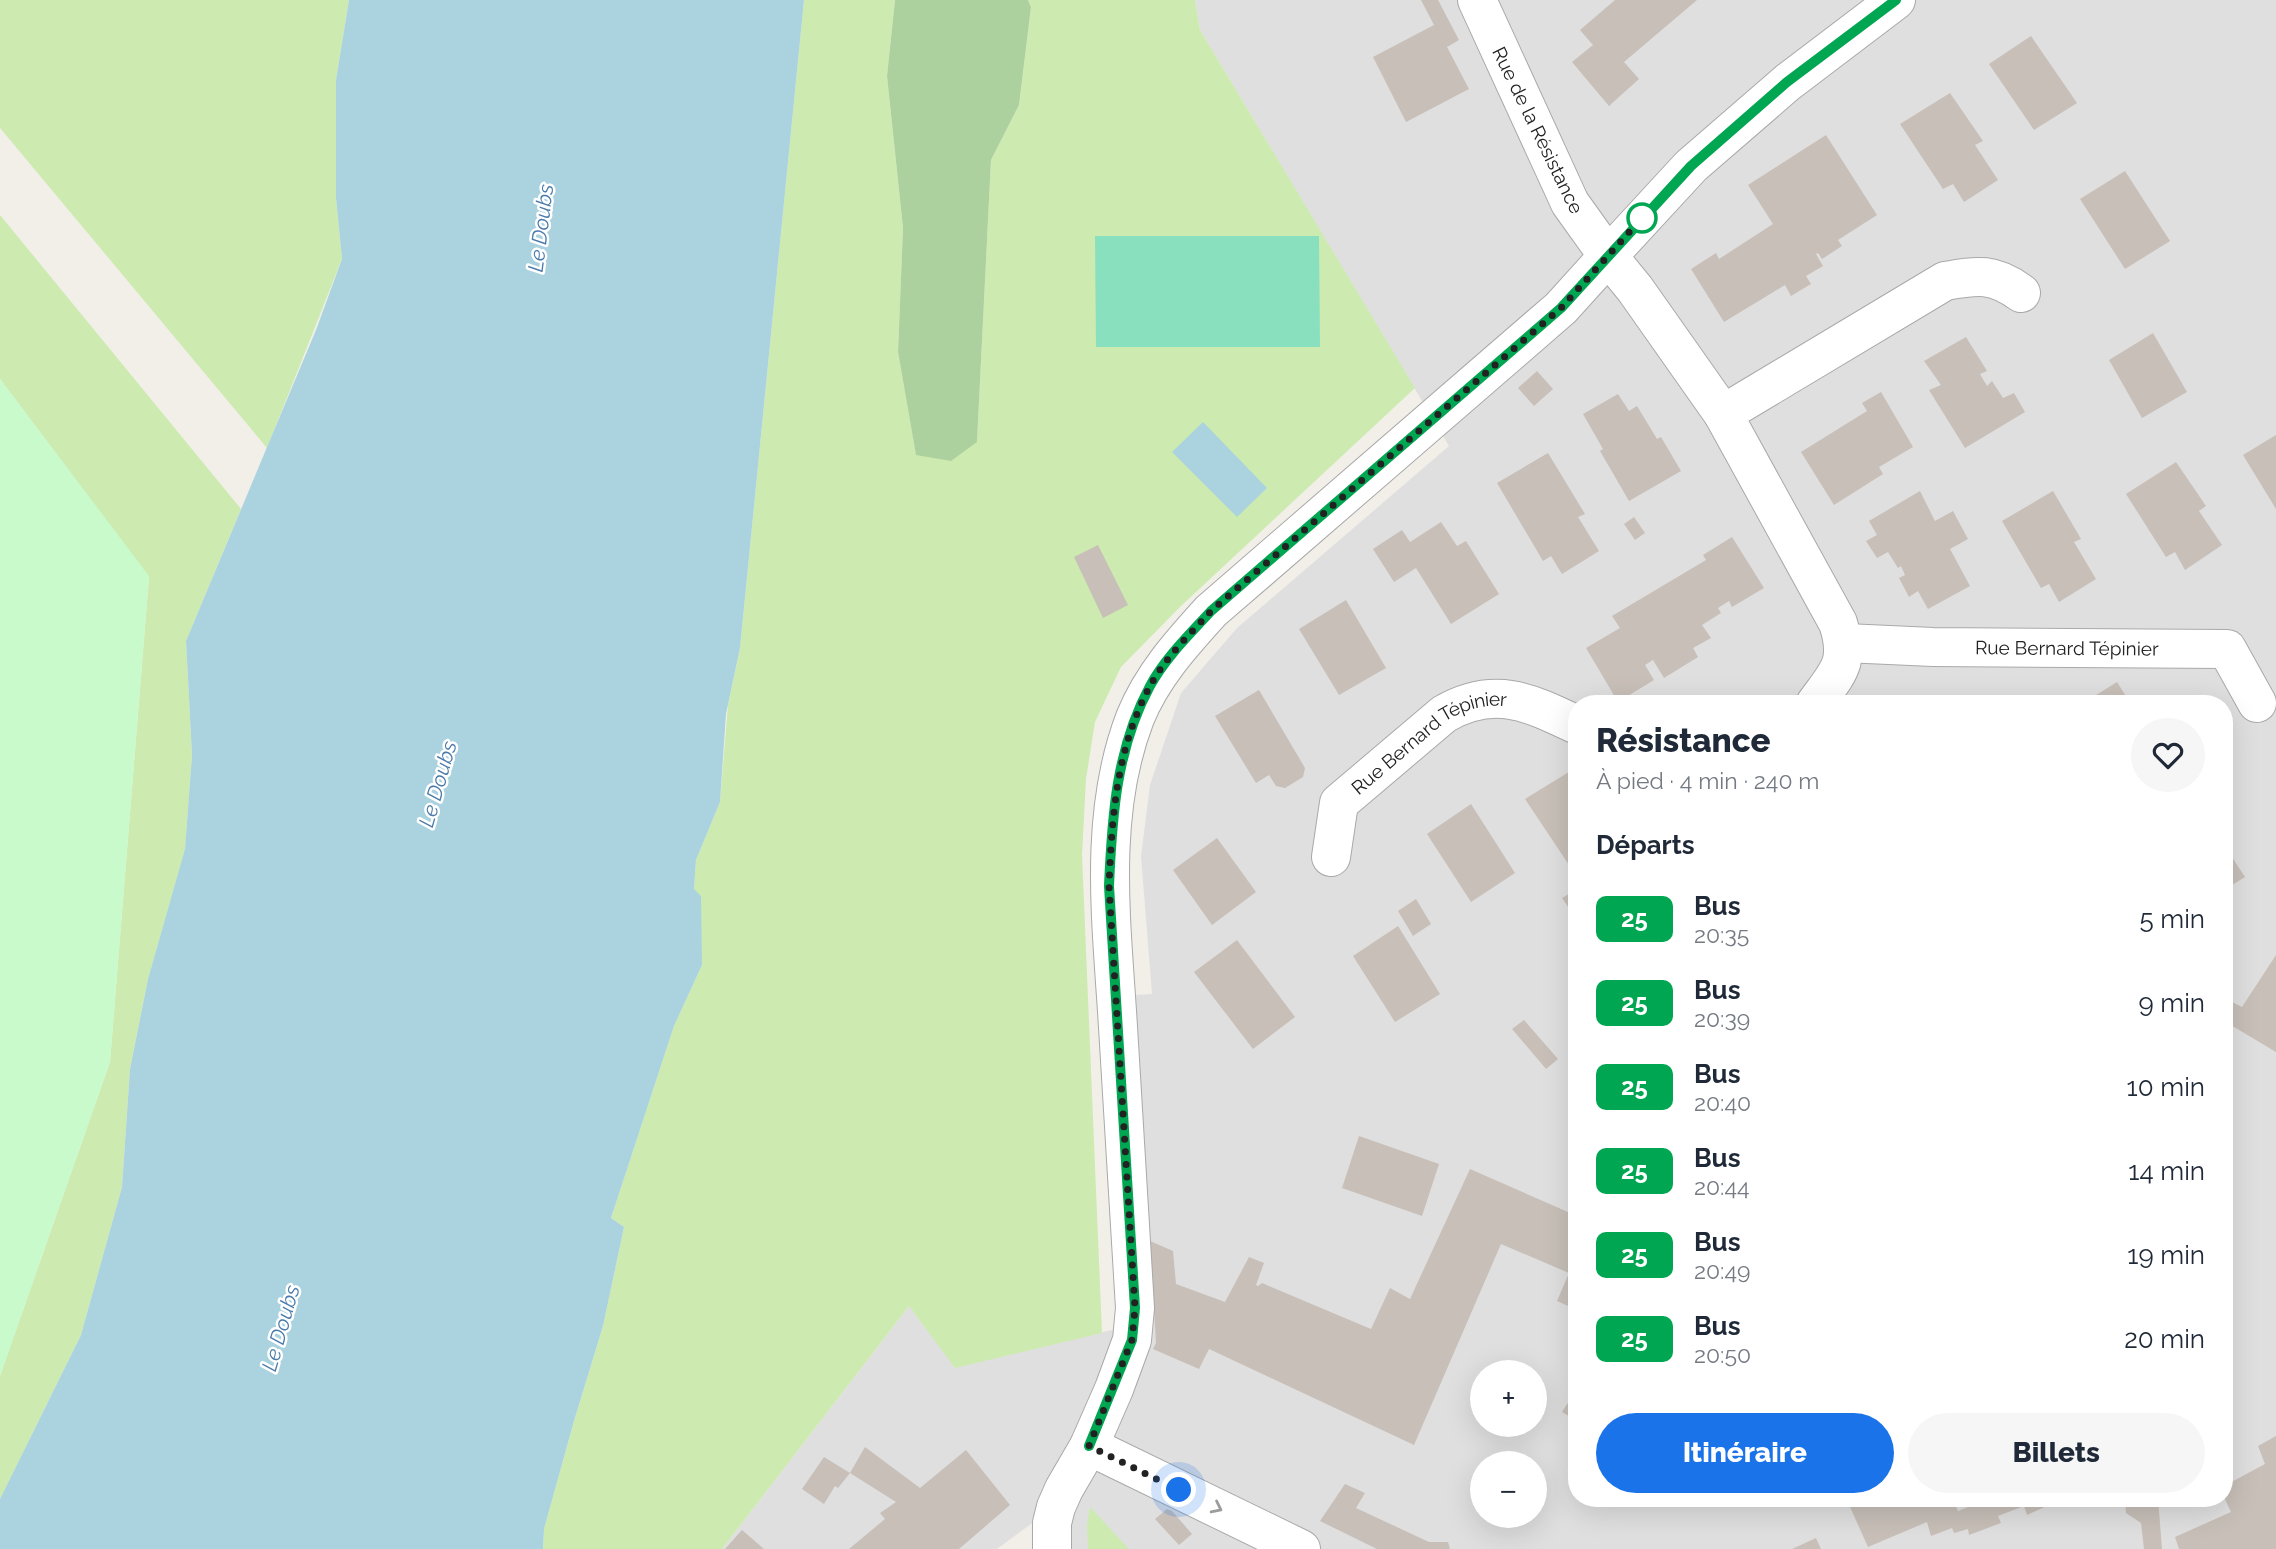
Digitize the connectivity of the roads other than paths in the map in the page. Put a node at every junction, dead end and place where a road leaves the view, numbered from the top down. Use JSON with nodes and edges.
{"nodes":[{"id":1,"x":1476,"y":0,"type":"edge"},
{"id":2,"x":1896,"y":0,"type":"edge"},
{"id":3,"x":1608,"y":256,"type":"junction"},
{"id":4,"x":2021,"y":293,"type":"dead end"},
{"id":5,"x":1723,"y":414,"type":"junction"},
{"id":6,"x":1845,"y":643,"type":"junction"},
{"id":7,"x":1821,"y":695,"type":"edge"},
{"id":8,"x":2258,"y":703,"type":"dead end"},
{"id":9,"x":1568,"y":721,"type":"edge"},
{"id":10,"x":1331,"y":857,"type":"dead end"},
{"id":11,"x":1089,"y":1446,"type":"junction"},
{"id":12,"x":1052,"y":1549,"type":"edge"},
{"id":13,"x":1301,"y":1549,"type":"edge"}],
"edges":[{"from":1,"to":3,"type":"street","name":"Rue de la Résistance"},
{"from":2,"to":3,"type":"street"},
{"from":3,"to":5,"type":"street"},
{"from":3,"to":11,"type":"street"},
{"from":4,"to":5,"type":"street"},
{"from":5,"to":6,"type":"street"},
{"from":6,"to":7,"type":"street"},
{"from":6,"to":8,"type":"street","name":"Rue Bernard Tépinier"},
{"from":9,"to":10,"type":"street","name":"Rue Bernard Tépinier"},
{"from":11,"to":12,"type":"street"},
{"from":11,"to":13,"type":"street","one_way":true}]}
